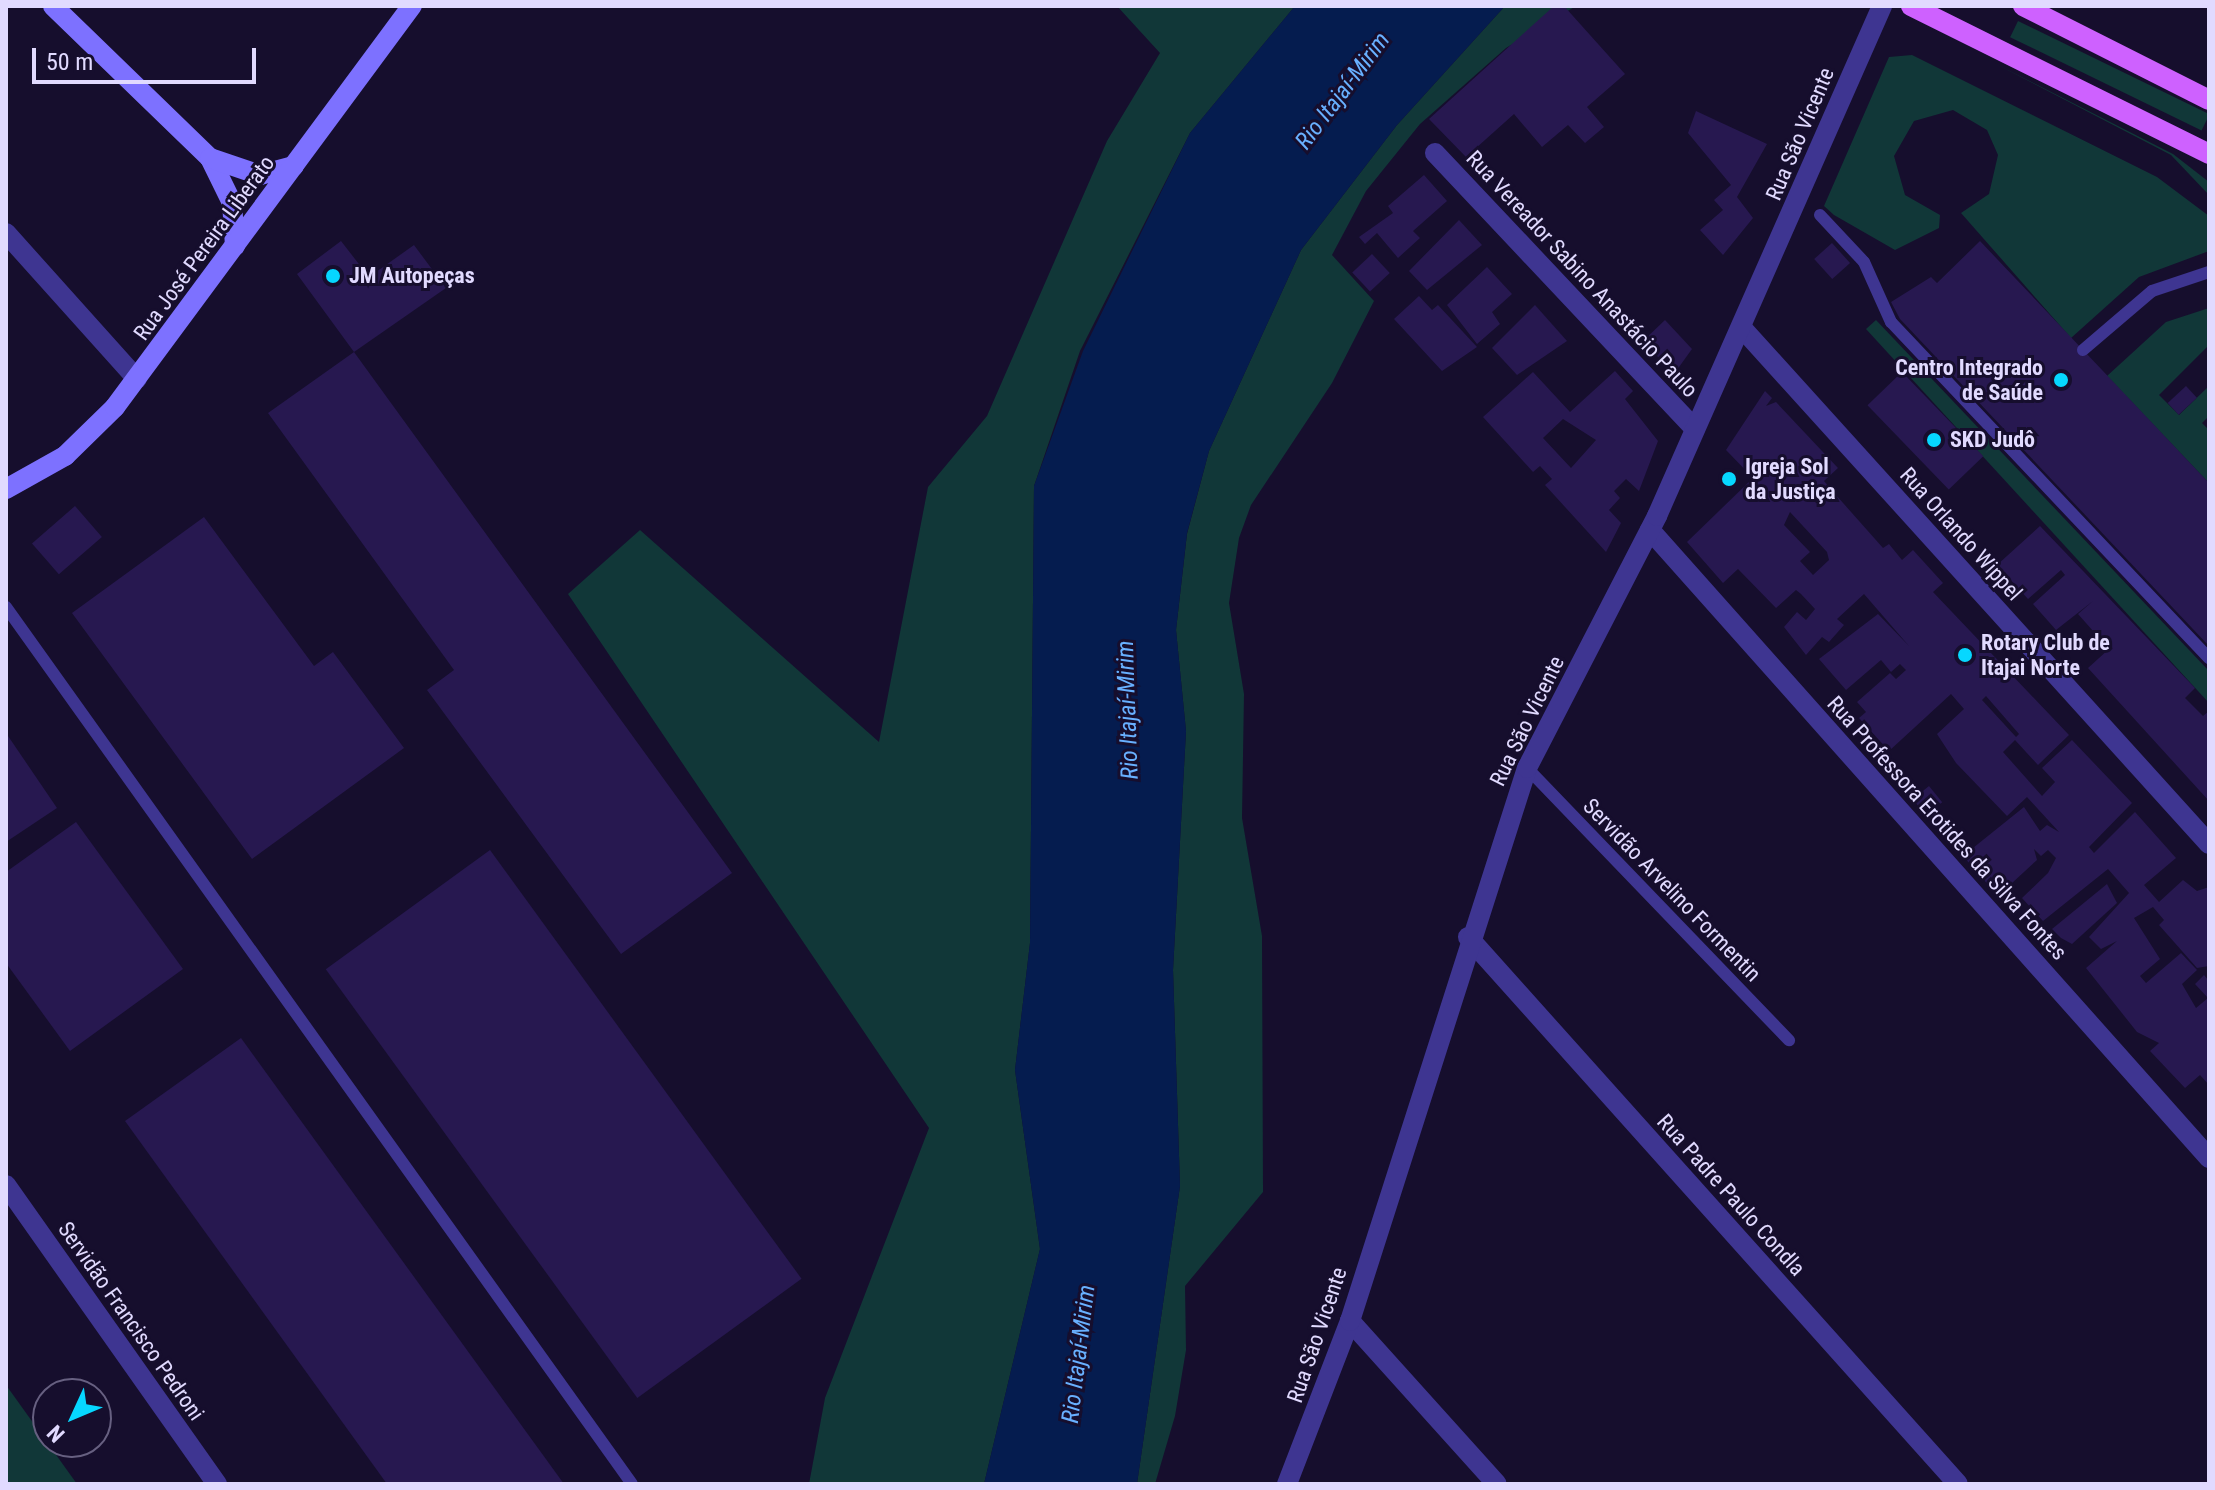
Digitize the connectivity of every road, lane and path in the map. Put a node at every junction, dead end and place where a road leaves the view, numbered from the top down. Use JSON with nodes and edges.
{"nodes":[{"id":1,"x":53,"y":6,"type":"edge"},
{"id":2,"x":412,"y":6,"type":"edge"},
{"id":3,"x":1882,"y":6,"type":"edge"},
{"id":4,"x":1911,"y":6,"type":"edge"},
{"id":5,"x":2023,"y":6,"type":"edge"},
{"id":6,"x":2209,"y":100,"type":"edge"},
{"id":7,"x":1435,"y":153,"type":"dead end"},
{"id":8,"x":2209,"y":154,"type":"edge"},
{"id":9,"x":210,"y":158,"type":"junction"},
{"id":10,"x":294,"y":166,"type":"junction"},
{"id":11,"x":1820,"y":215,"type":"dead end"},
{"id":12,"x":6,"y":233,"type":"edge"},
{"id":13,"x":235,"y":246,"type":"junction"},
{"id":14,"x":2209,"y":272,"type":"edge"},
{"id":15,"x":1742,"y":328,"type":"junction"},
{"id":16,"x":2083,"y":350,"type":"dead end"},
{"id":17,"x":137,"y":379,"type":"junction"},
{"id":18,"x":1695,"y":429,"type":"junction"},
{"id":19,"x":6,"y":489,"type":"edge"},
{"id":20,"x":1650,"y":530,"type":"junction"},
{"id":21,"x":6,"y":607,"type":"edge"},
{"id":22,"x":2209,"y":658,"type":"edge"},
{"id":23,"x":1527,"y":768,"type":"junction"},
{"id":24,"x":2209,"y":844,"type":"edge"},
{"id":25,"x":1468,"y":937,"type":"junction"},
{"id":26,"x":1789,"y":1040,"type":"dead end"},
{"id":27,"x":2209,"y":1158,"type":"edge"},
{"id":28,"x":6,"y":1185,"type":"edge"},
{"id":29,"x":1350,"y":1321,"type":"junction"},
{"id":30,"x":217,"y":1484,"type":"edge"},
{"id":31,"x":632,"y":1484,"type":"edge"},
{"id":32,"x":1287,"y":1484,"type":"edge"},
{"id":33,"x":1497,"y":1484,"type":"edge"},
{"id":34,"x":1958,"y":1484,"type":"edge"}],
"edges":[{"from":1,"to":9,"type":"main road"},
{"from":2,"to":10,"type":"main road","name":"Rua José Pereira Liberato"},
{"from":3,"to":15,"type":"street","name":"Rua São Vicente"},
{"from":4,"to":8,"type":"main road"},
{"from":5,"to":6,"type":"main road"},
{"from":7,"to":18,"type":"street","name":"Rua Vereador Sabino Anastácio Paulo"},
{"from":9,"to":10,"type":"main road"},
{"from":9,"to":13,"type":"main road"},
{"from":10,"to":13,"type":"main road","name":"Rua José Pereira Liberato"},
{"from":11,"to":22,"type":"lane"},
{"from":12,"to":17,"type":"street"},
{"from":13,"to":17,"type":"main road","name":"Rua José Pereira Liberato"},
{"from":14,"to":16,"type":"lane"},
{"from":15,"to":18,"type":"street","name":"Rua São Vicente"},
{"from":15,"to":24,"type":"street","name":"Rua Orlando Wippel"},
{"from":17,"to":19,"type":"main road","name":"Rua José Pereira Liberato"},
{"from":18,"to":20,"type":"street","name":"Rua São Vicente"},
{"from":20,"to":23,"type":"street","name":"Rua São Vicente"},
{"from":20,"to":27,"type":"street","name":"Rua Professora Erotides da Silva Fontes"},
{"from":21,"to":31,"type":"lane"},
{"from":23,"to":25,"type":"street","name":"Rua São Vicente"},
{"from":23,"to":26,"type":"lane","name":"Servidão Arvelino Formentin"},
{"from":25,"to":29,"type":"street","name":"Rua São Vicente"},
{"from":25,"to":34,"type":"street","name":"Rua Padre Paulo Condla"},
{"from":28,"to":30,"type":"street","name":"Servidão Francisco Pedroni"},
{"from":29,"to":32,"type":"street","name":"Rua São Vicente"},
{"from":29,"to":33,"type":"street"}]}
